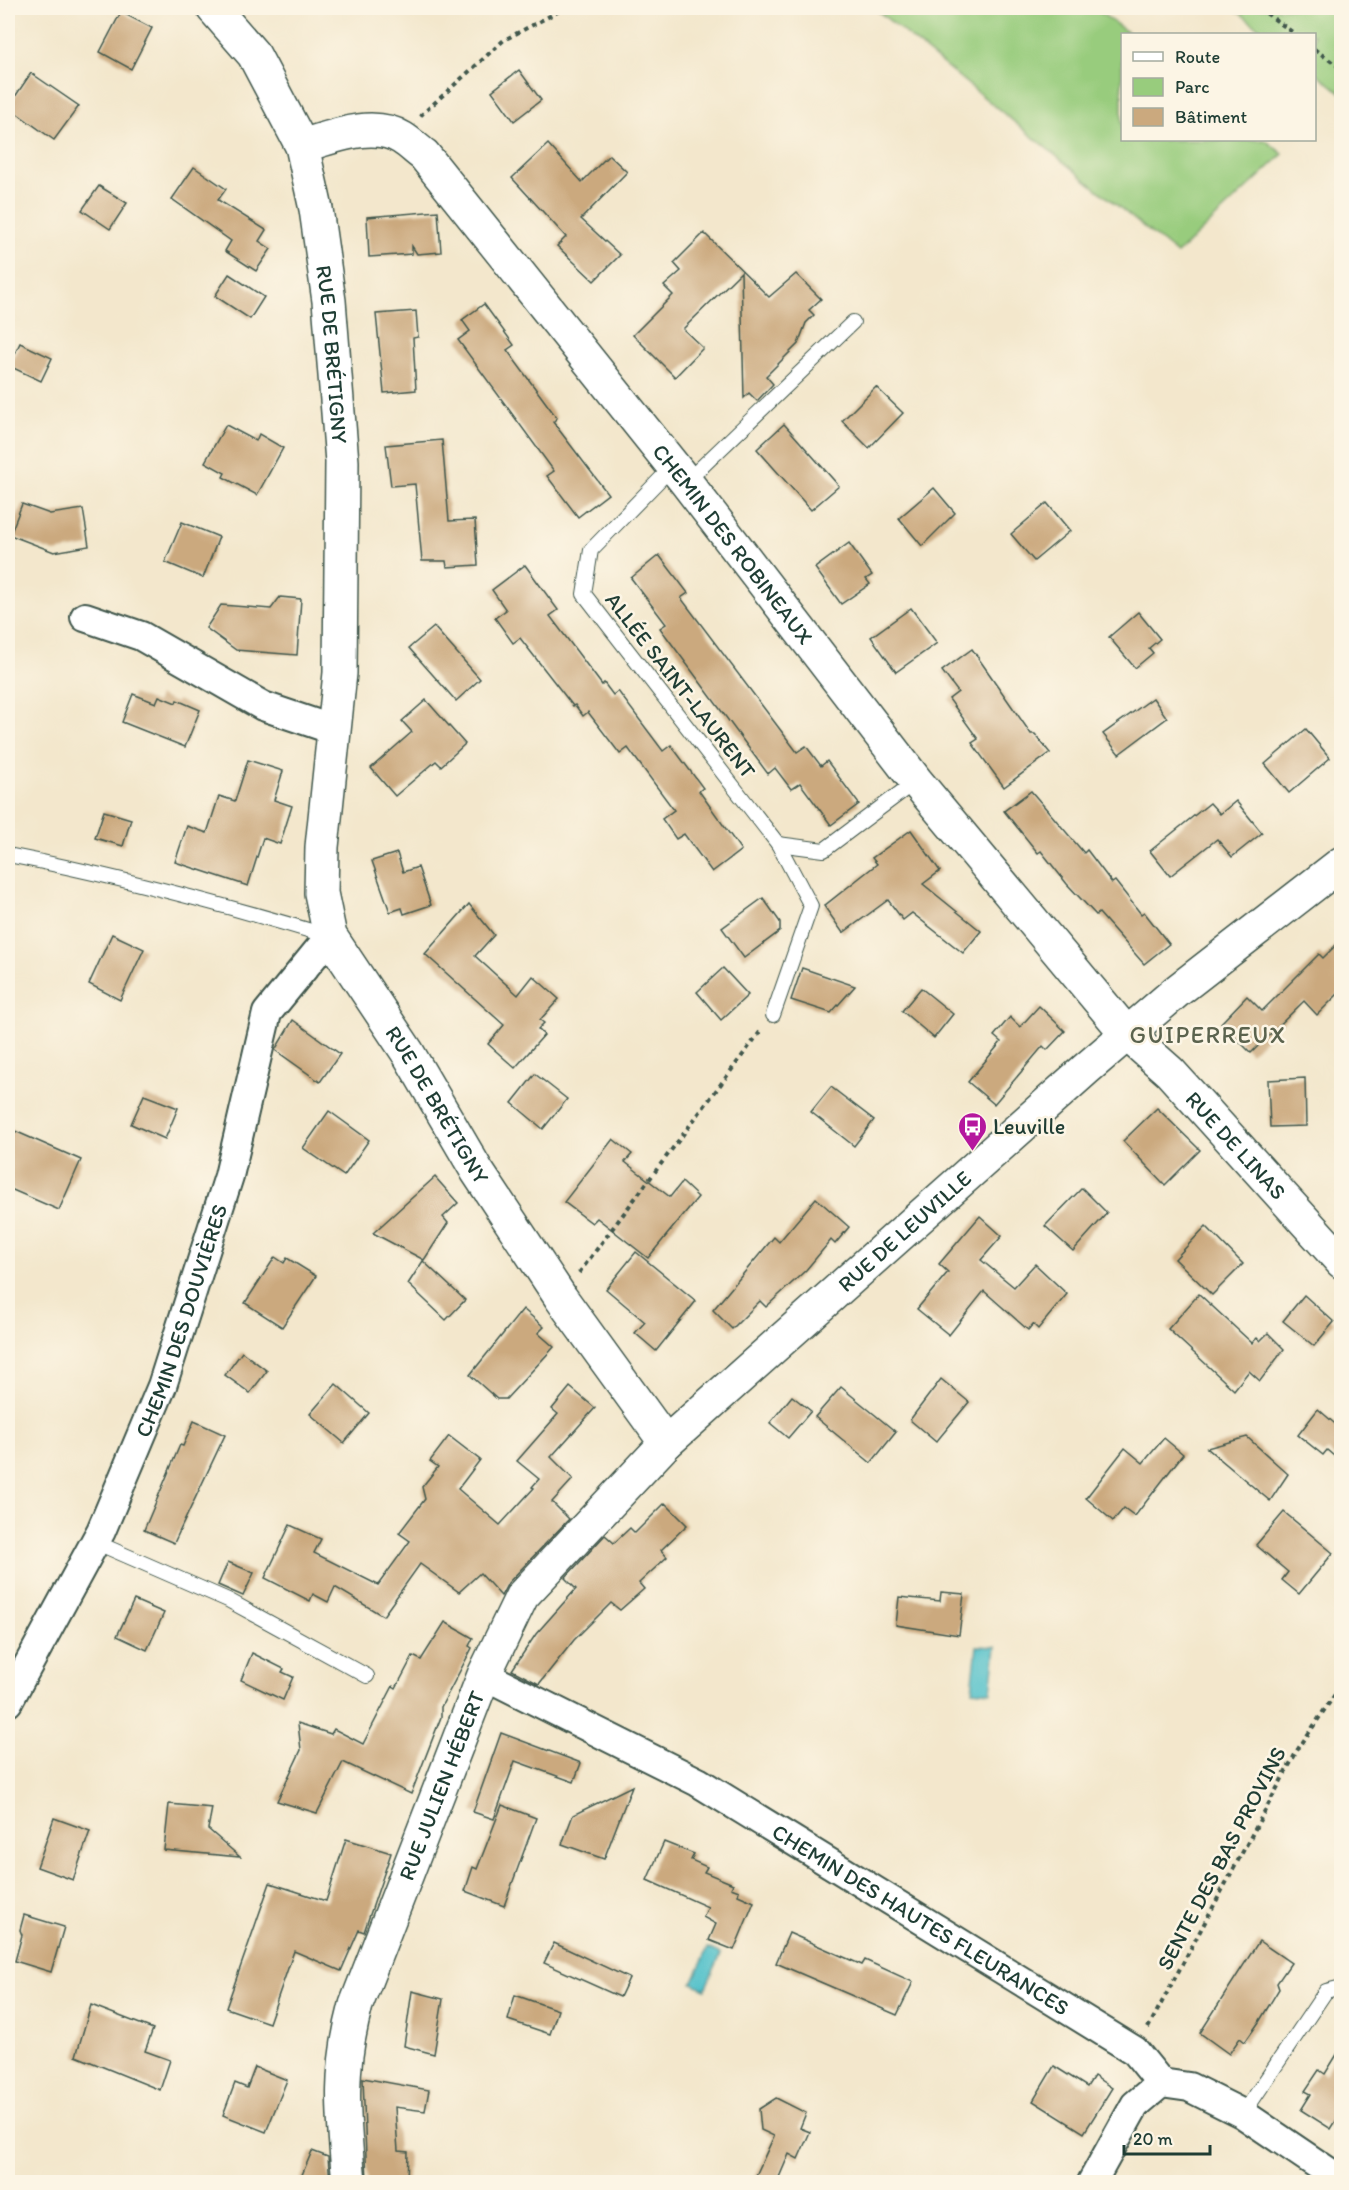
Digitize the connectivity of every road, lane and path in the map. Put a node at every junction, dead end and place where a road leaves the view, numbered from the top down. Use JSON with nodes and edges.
{"nodes":[{"id":1,"x":213,"y":8,"type":"edge"},
{"id":2,"x":565,"y":8,"type":"edge"},
{"id":3,"x":1259,"y":8,"type":"edge"},
{"id":4,"x":1294,"y":33,"type":"edge"},
{"id":5,"x":1316,"y":50,"type":"edge"},
{"id":6,"x":1341,"y":69,"type":"edge"},
{"id":7,"x":400,"y":137,"type":"junction"},
{"id":8,"x":302,"y":146,"type":"junction"},
{"id":9,"x":853,"y":322,"type":"dead end"},
{"id":10,"x":680,"y":474,"type":"junction"},
{"id":11,"x":85,"y":617,"type":"dead end"},
{"id":12,"x":334,"y":730,"type":"junction"},
{"id":13,"x":916,"y":781,"type":"junction"},
{"id":14,"x":778,"y":844,"type":"junction"},
{"id":15,"x":8,"y":855,"type":"edge"},
{"id":16,"x":1341,"y":863,"type":"edge"},
{"id":17,"x":330,"y":936,"type":"junction"},
{"id":18,"x":773,"y":1015,"type":"joint"},
{"id":19,"x":1127,"y":1034,"type":"junction"},
{"id":20,"x":1341,"y":1262,"type":"edge"},
{"id":21,"x":561,"y":1298,"type":"junction"},
{"id":22,"x":666,"y":1443,"type":"junction"},
{"id":23,"x":95,"y":1542,"type":"junction"},
{"id":24,"x":484,"y":1674,"type":"junction"},
{"id":25,"x":367,"y":1677,"type":"dead end"},
{"id":26,"x":1341,"y":1684,"type":"edge"},
{"id":27,"x":8,"y":1702,"type":"edge"},
{"id":28,"x":1341,"y":1987,"type":"edge"},
{"id":29,"x":1135,"y":2052,"type":"junction"},
{"id":30,"x":1161,"y":2083,"type":"junction"},
{"id":31,"x":1243,"y":2114,"type":"junction"},
{"id":32,"x":1341,"y":2181,"type":"edge"},
{"id":33,"x":349,"y":2182,"type":"edge"},
{"id":34,"x":1092,"y":2182,"type":"edge"}],
"edges":[{"from":1,"to":8,"type":"street","name":"RUE DE BRÉTIGNY"},
{"from":2,"to":7,"type":"path"},
{"from":3,"to":4,"type":"path"},
{"from":5,"to":6,"type":"path"},
{"from":7,"to":8,"type":"street","name":"CHEMIN DES ROBINEAUX"},
{"from":7,"to":10,"type":"street","name":"CHEMIN DES ROBINEAUX"},
{"from":8,"to":12,"type":"street","name":"RUE DE BRÉTIGNY"},
{"from":9,"to":10,"type":"lane","name":"ALLÉE SAINT-LAURENT"},
{"from":10,"to":13,"type":"street","name":"CHEMIN DES ROBINEAUX"},
{"from":10,"to":14,"type":"lane","name":"ALLÉE SAINT-LAURENT"},
{"from":11,"to":12,"type":"street"},
{"from":12,"to":17,"type":"street","name":"RUE DE BRÉTIGNY"},
{"from":13,"to":14,"type":"lane"},
{"from":13,"to":19,"type":"street","name":"CHEMIN DES ROBINEAUX"},
{"from":14,"to":18,"type":"lane","name":"ALLÉE SAINT-LAURENT"},
{"from":15,"to":17,"type":"lane"},
{"from":16,"to":19,"type":"street","name":"RUE DE LEUVILLE"},
{"from":17,"to":21,"type":"street","name":"RUE DE BRÉTIGNY"},
{"from":17,"to":23,"type":"street","name":"CHEMIN DES DOUVIÈRES"},
{"from":18,"to":21,"type":"path"},
{"from":19,"to":20,"type":"street","name":"RUE DE LINAS"},
{"from":19,"to":22,"type":"street","name":"RUE DE LEUVILLE"},
{"from":21,"to":22,"type":"street","name":"RUE DE BRÉTIGNY"},
{"from":22,"to":24,"type":"street","name":"RUE JULIEN HÉBERT"},
{"from":23,"to":25,"type":"lane"},
{"from":23,"to":27,"type":"street","name":"CHEMIN DES DOUVIÈRES"},
{"from":24,"to":29,"type":"street","name":"CHEMIN DES HAUTES FLEURANCES"},
{"from":24,"to":33,"type":"street","name":"RUE JULIEN HÉBERT"},
{"from":26,"to":29,"type":"path","name":"SENTE DES BAS PROVINS"},
{"from":28,"to":31,"type":"lane"},
{"from":29,"to":30,"type":"street","name":"CHEMIN DES HAUTES FLEURANCES"},
{"from":30,"to":31,"type":"street"},
{"from":30,"to":34,"type":"street"},
{"from":31,"to":32,"type":"street"}]}
